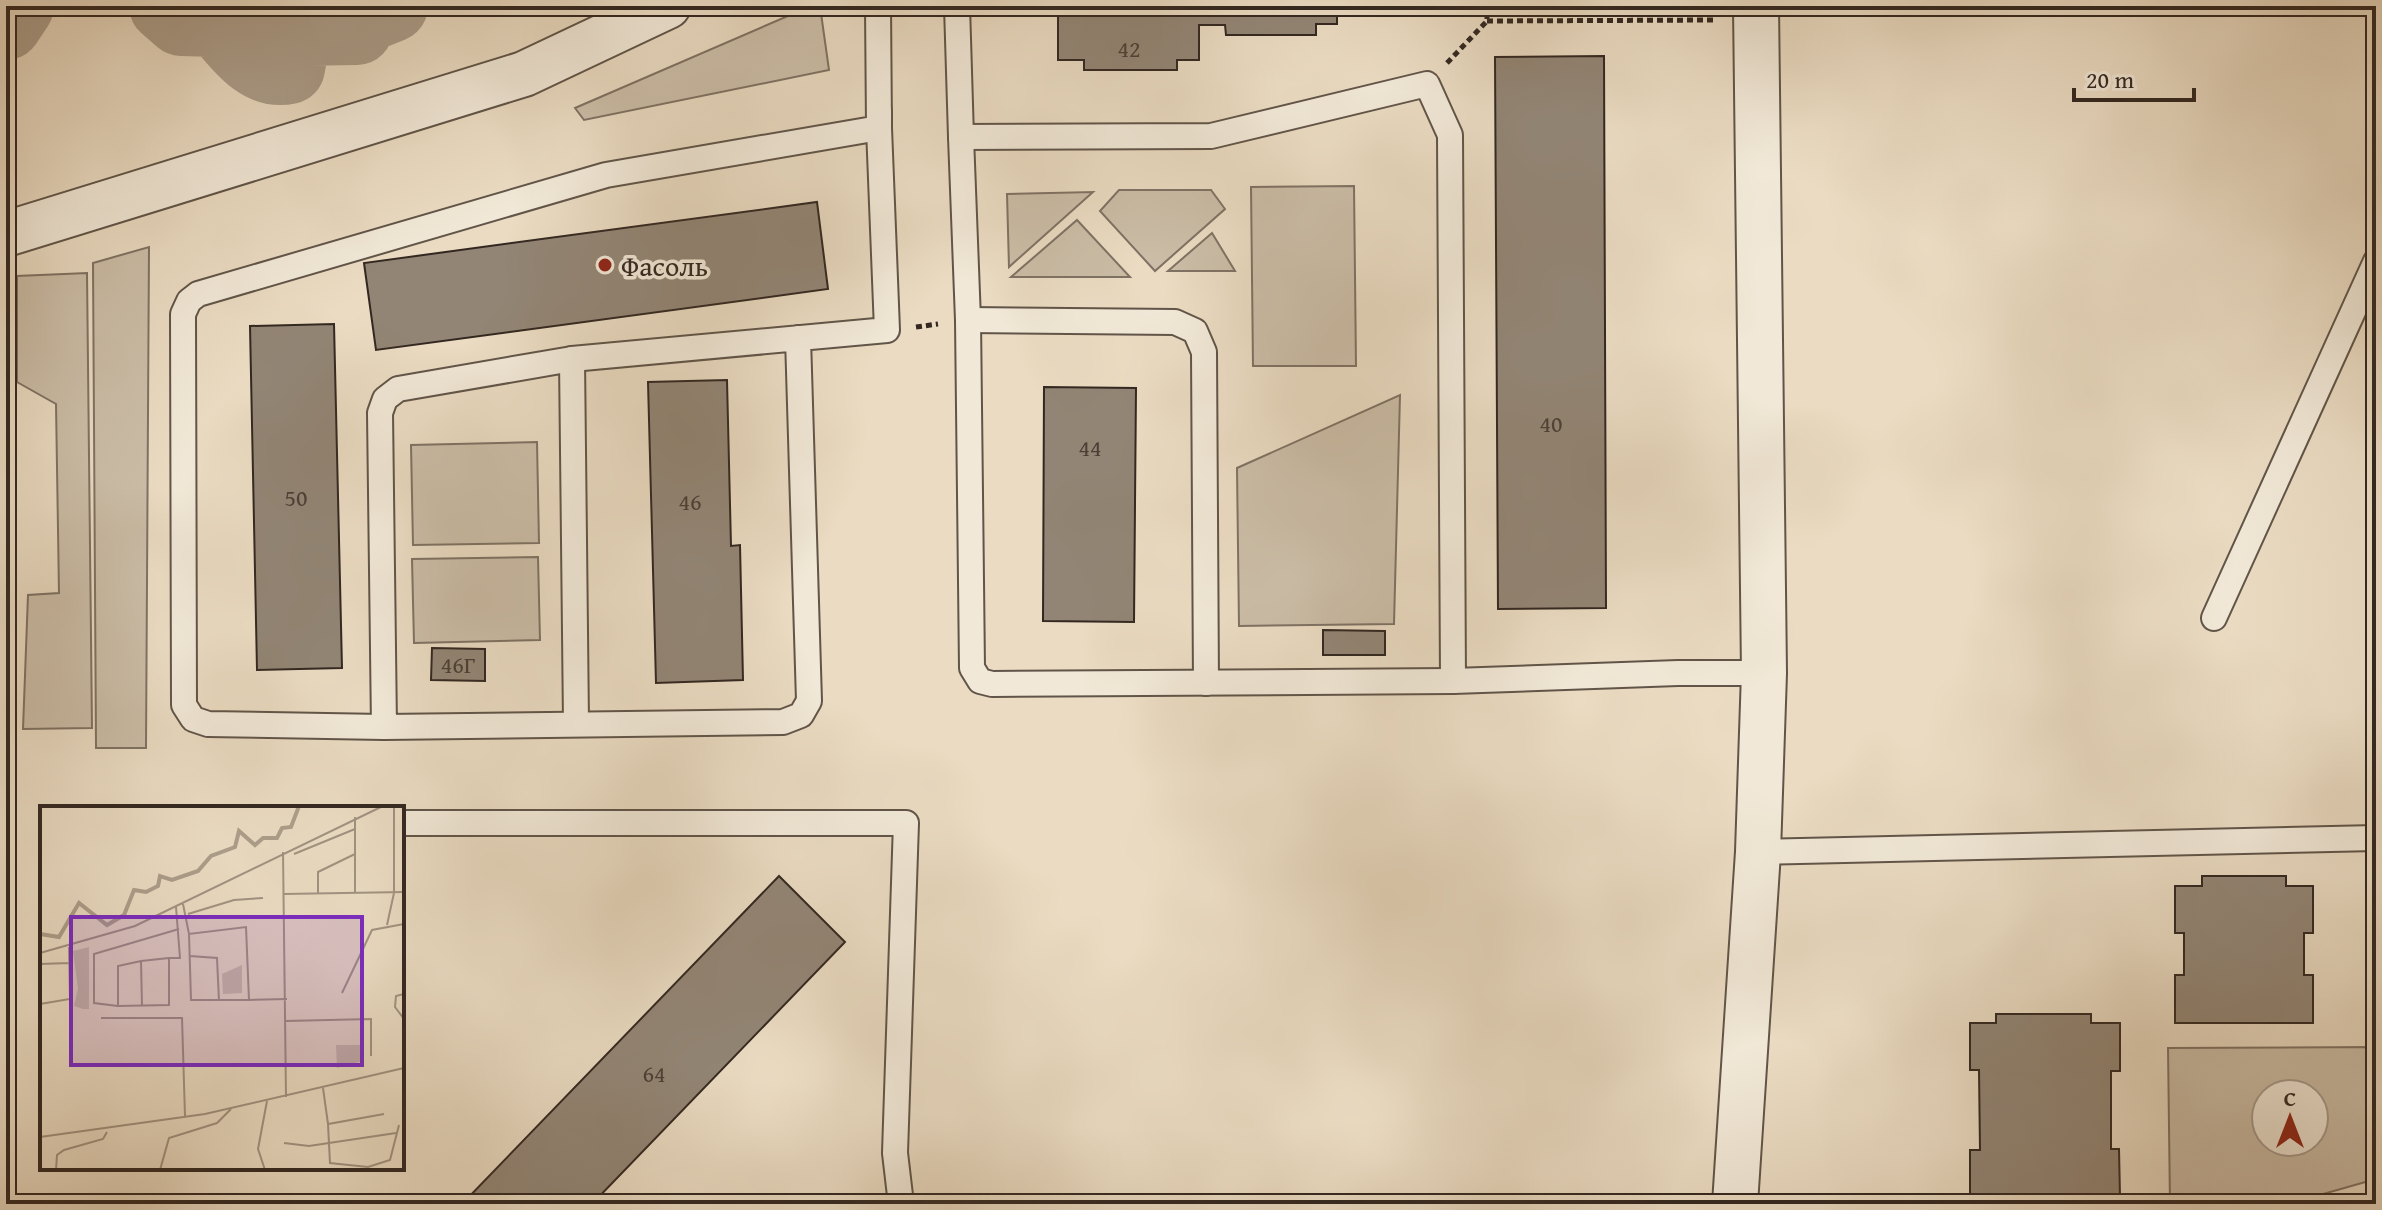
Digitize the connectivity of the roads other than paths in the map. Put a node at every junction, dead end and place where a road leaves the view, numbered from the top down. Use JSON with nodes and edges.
{"nodes":[{"id":1,"x":668,"y":6,"type":"edge"},
{"id":2,"x":878,"y":6,"type":"edge"},
{"id":3,"x":957,"y":6,"type":"edge"},
{"id":4,"x":1757,"y":13,"type":"edge"},
{"id":5,"x":879,"y":128,"type":"junction"},
{"id":6,"x":961,"y":137,"type":"junction"},
{"id":7,"x":6,"y":234,"type":"edge"},
{"id":8,"x":2376,"y":261,"type":"edge"},
{"id":9,"x":968,"y":320,"type":"junction"},
{"id":10,"x":798,"y":338,"type":"junction"},
{"id":11,"x":572,"y":359,"type":"junction"},
{"id":12,"x":2214,"y":618,"type":"dead end"},
{"id":13,"x":1764,"y":673,"type":"junction"},
{"id":14,"x":1453,"y":681,"type":"junction"},
{"id":15,"x":1206,"y":683,"type":"junction"},
{"id":16,"x":576,"y":723,"type":"junction"},
{"id":17,"x":384,"y":727,"type":"junction"},
{"id":18,"x":404,"y":823,"type":"edge"},
{"id":19,"x":2376,"y":838,"type":"edge"},
{"id":20,"x":1758,"y":852,"type":"junction"},
{"id":21,"x":901,"y":1204,"type":"edge"},
{"id":22,"x":1735,"y":1204,"type":"edge"}],
"edges":[{"from":1,"to":7,"type":"street"},
{"from":2,"to":5,"type":"lane"},
{"from":3,"to":6,"type":"lane"},
{"from":4,"to":13,"type":"street"},
{"from":5,"to":10,"type":"lane"},
{"from":5,"to":17,"type":"lane"},
{"from":6,"to":9,"type":"lane"},
{"from":6,"to":14,"type":"lane"},
{"from":8,"to":12,"type":"lane"},
{"from":9,"to":15,"type":"lane"},
{"from":9,"to":15,"type":"lane"},
{"from":10,"to":11,"type":"lane"},
{"from":10,"to":16,"type":"lane"},
{"from":11,"to":16,"type":"lane"},
{"from":11,"to":17,"type":"lane"},
{"from":13,"to":14,"type":"lane"},
{"from":13,"to":20,"type":"street"},
{"from":14,"to":15,"type":"lane"},
{"from":16,"to":17,"type":"lane"},
{"from":18,"to":21,"type":"lane"},
{"from":19,"to":20,"type":"lane"},
{"from":20,"to":22,"type":"street"}]}
